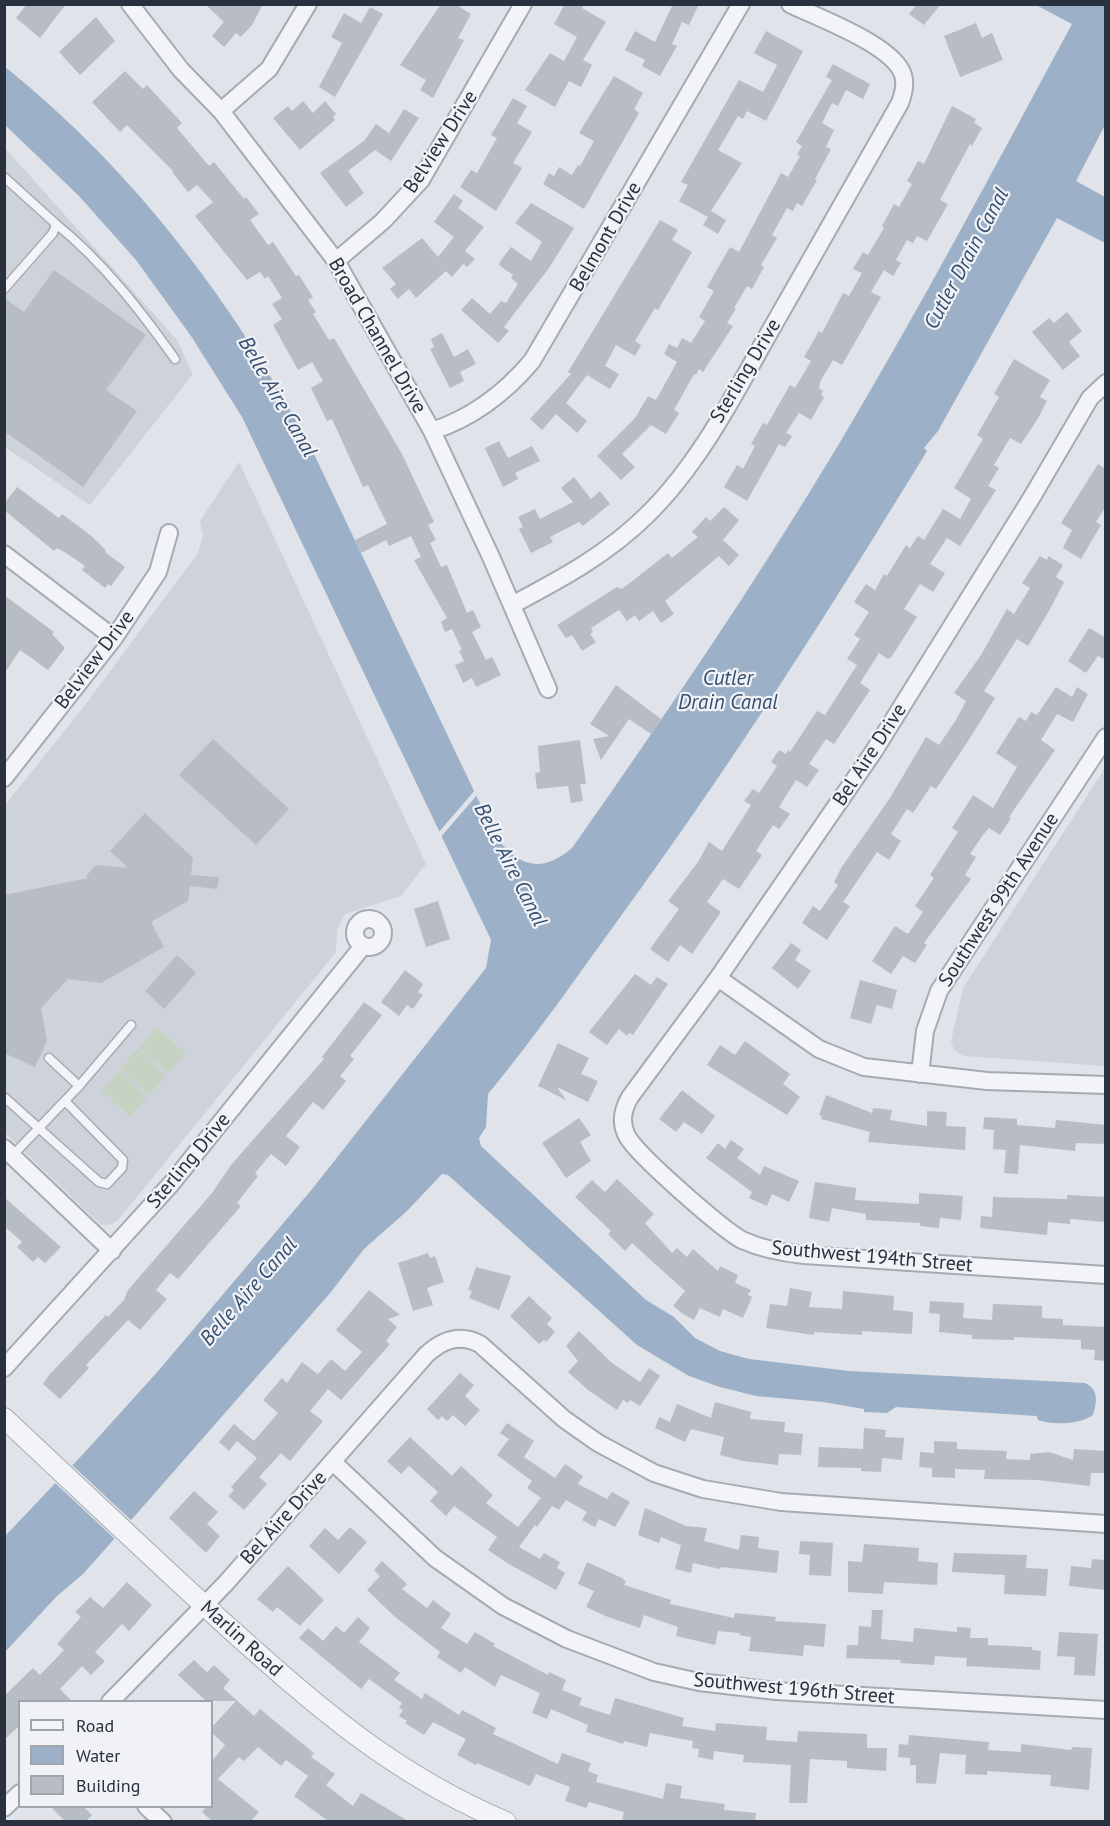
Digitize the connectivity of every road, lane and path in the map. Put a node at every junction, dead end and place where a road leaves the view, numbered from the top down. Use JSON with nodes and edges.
{"nodes":[{"id":1,"x":129,"y":4,"type":"edge"},
{"id":2,"x":136,"y":4,"type":"edge"},
{"id":3,"x":308,"y":4,"type":"edge"},
{"id":4,"x":523,"y":4,"type":"edge"},
{"id":5,"x":741,"y":4,"type":"edge"},
{"id":6,"x":790,"y":4,"type":"edge"},
{"id":7,"x":142,"y":22,"type":"junction"},
{"id":8,"x":221,"y":111,"type":"junction"},
{"id":9,"x":5,"y":176,"type":"edge"},
{"id":10,"x":56,"y":224,"type":"junction"},
{"id":11,"x":336,"y":261,"type":"junction"},
{"id":12,"x":4,"y":289,"type":"edge"},
{"id":13,"x":176,"y":359,"type":"dead end"},
{"id":14,"x":1106,"y":383,"type":"edge"},
{"id":15,"x":432,"y":431,"type":"junction"},
{"id":16,"x":169,"y":533,"type":"dead end"},
{"id":17,"x":4,"y":554,"type":"edge"},
{"id":18,"x":512,"y":606,"type":"junction"},
{"id":19,"x":114,"y":638,"type":"junction"},
{"id":20,"x":548,"y":689,"type":"dead end"},
{"id":21,"x":1106,"y":737,"type":"edge"},
{"id":22,"x":4,"y":778,"type":"edge"},
{"id":23,"x":363,"y":946,"type":"dead end"},
{"id":24,"x":718,"y":978,"type":"junction"},
{"id":25,"x":131,"y":1025,"type":"dead end"},
{"id":26,"x":49,"y":1058,"type":"dead end"},
{"id":27,"x":920,"y":1074,"type":"junction"},
{"id":28,"x":79,"y":1086,"type":"junction"},
{"id":29,"x":1106,"y":1086,"type":"edge"},
{"id":30,"x":4,"y":1097,"type":"edge"},
{"id":31,"x":65,"y":1101,"type":"junction"},
{"id":32,"x":623,"y":1119,"type":"joint"},
{"id":33,"x":40,"y":1128,"type":"junction"},
{"id":34,"x":8,"y":1152,"type":"edge"},
{"id":35,"x":112,"y":1251,"type":"junction"},
{"id":36,"x":1106,"y":1275,"type":"edge"},
{"id":37,"x":4,"y":1368,"type":"edge"},
{"id":38,"x":4,"y":1418,"type":"edge"},
{"id":39,"x":334,"y":1463,"type":"junction"},
{"id":40,"x":1106,"y":1524,"type":"edge"},
{"id":41,"x":204,"y":1605,"type":"junction"},
{"id":42,"x":111,"y":1700,"type":"edge"},
{"id":43,"x":1106,"y":1710,"type":"edge"},
{"id":44,"x":18,"y":1795,"type":"edge"},
{"id":45,"x":4,"y":1808,"type":"edge"},
{"id":46,"x":149,"y":1808,"type":"edge"},
{"id":47,"x":163,"y":1821,"type":"edge"},
{"id":48,"x":506,"y":1821,"type":"edge"}],
"edges":[{"from":1,"to":7,"type":"street","name":"Broad Channel Drive"},
{"from":2,"to":7,"type":"street","name":"Broad Channel Drive"},
{"from":3,"to":8,"type":"street"},
{"from":4,"to":11,"type":"street","name":"Belview Drive"},
{"from":5,"to":15,"type":"street","name":"Belmont Drive"},
{"from":6,"to":18,"type":"street","name":"Sterling Drive"},
{"from":7,"to":8,"type":"street","name":"Broad Channel Drive"},
{"from":8,"to":11,"type":"street","name":"Broad Channel Drive"},
{"from":9,"to":10,"type":"lane"},
{"from":10,"to":12,"type":"lane"},
{"from":10,"to":13,"type":"lane"},
{"from":11,"to":15,"type":"street","name":"Broad Channel Drive"},
{"from":14,"to":24,"type":"street","name":"Bel Aire Drive"},
{"from":15,"to":18,"type":"street","name":"Broad Channel Drive"},
{"from":16,"to":19,"type":"street","name":"Belview Drive"},
{"from":17,"to":19,"type":"street"},
{"from":18,"to":20,"type":"street","name":"Broad Channel Drive"},
{"from":19,"to":22,"type":"street","name":"Belview Drive"},
{"from":21,"to":27,"type":"street","name":"Southwest 99th Avenue"},
{"from":23,"to":35,"type":"street","name":"Sterling Drive"},
{"from":24,"to":27,"type":"street"},
{"from":24,"to":32,"type":"street","name":"Bel Aire Drive"},
{"from":25,"to":28,"type":"lane"},
{"from":26,"to":28,"type":"lane"},
{"from":27,"to":29,"type":"street"},
{"from":28,"to":31,"type":"lane"},
{"from":30,"to":33,"type":"lane"},
{"from":31,"to":33,"type":"lane"},
{"from":31,"to":33,"type":"lane"},
{"from":32,"to":36,"type":"street","name":"Southwest 194th Street"},
{"from":33,"to":34,"type":"lane"},
{"from":34,"to":35,"type":"street"},
{"from":35,"to":37,"type":"street","name":"Sterling Drive"},
{"from":38,"to":41,"type":"street","name":"Marlin Road"},
{"from":39,"to":40,"type":"street","name":"Bel Aire Drive"},
{"from":39,"to":41,"type":"street","name":"Bel Aire Drive"},
{"from":39,"to":43,"type":"street","name":"Southwest 196th Street"},
{"from":41,"to":42,"type":"street","name":"Bel Aire Drive"},
{"from":41,"to":48,"type":"street","name":"Marlin Road"},
{"from":44,"to":45,"type":"street"},
{"from":46,"to":47,"type":"street"}]}
